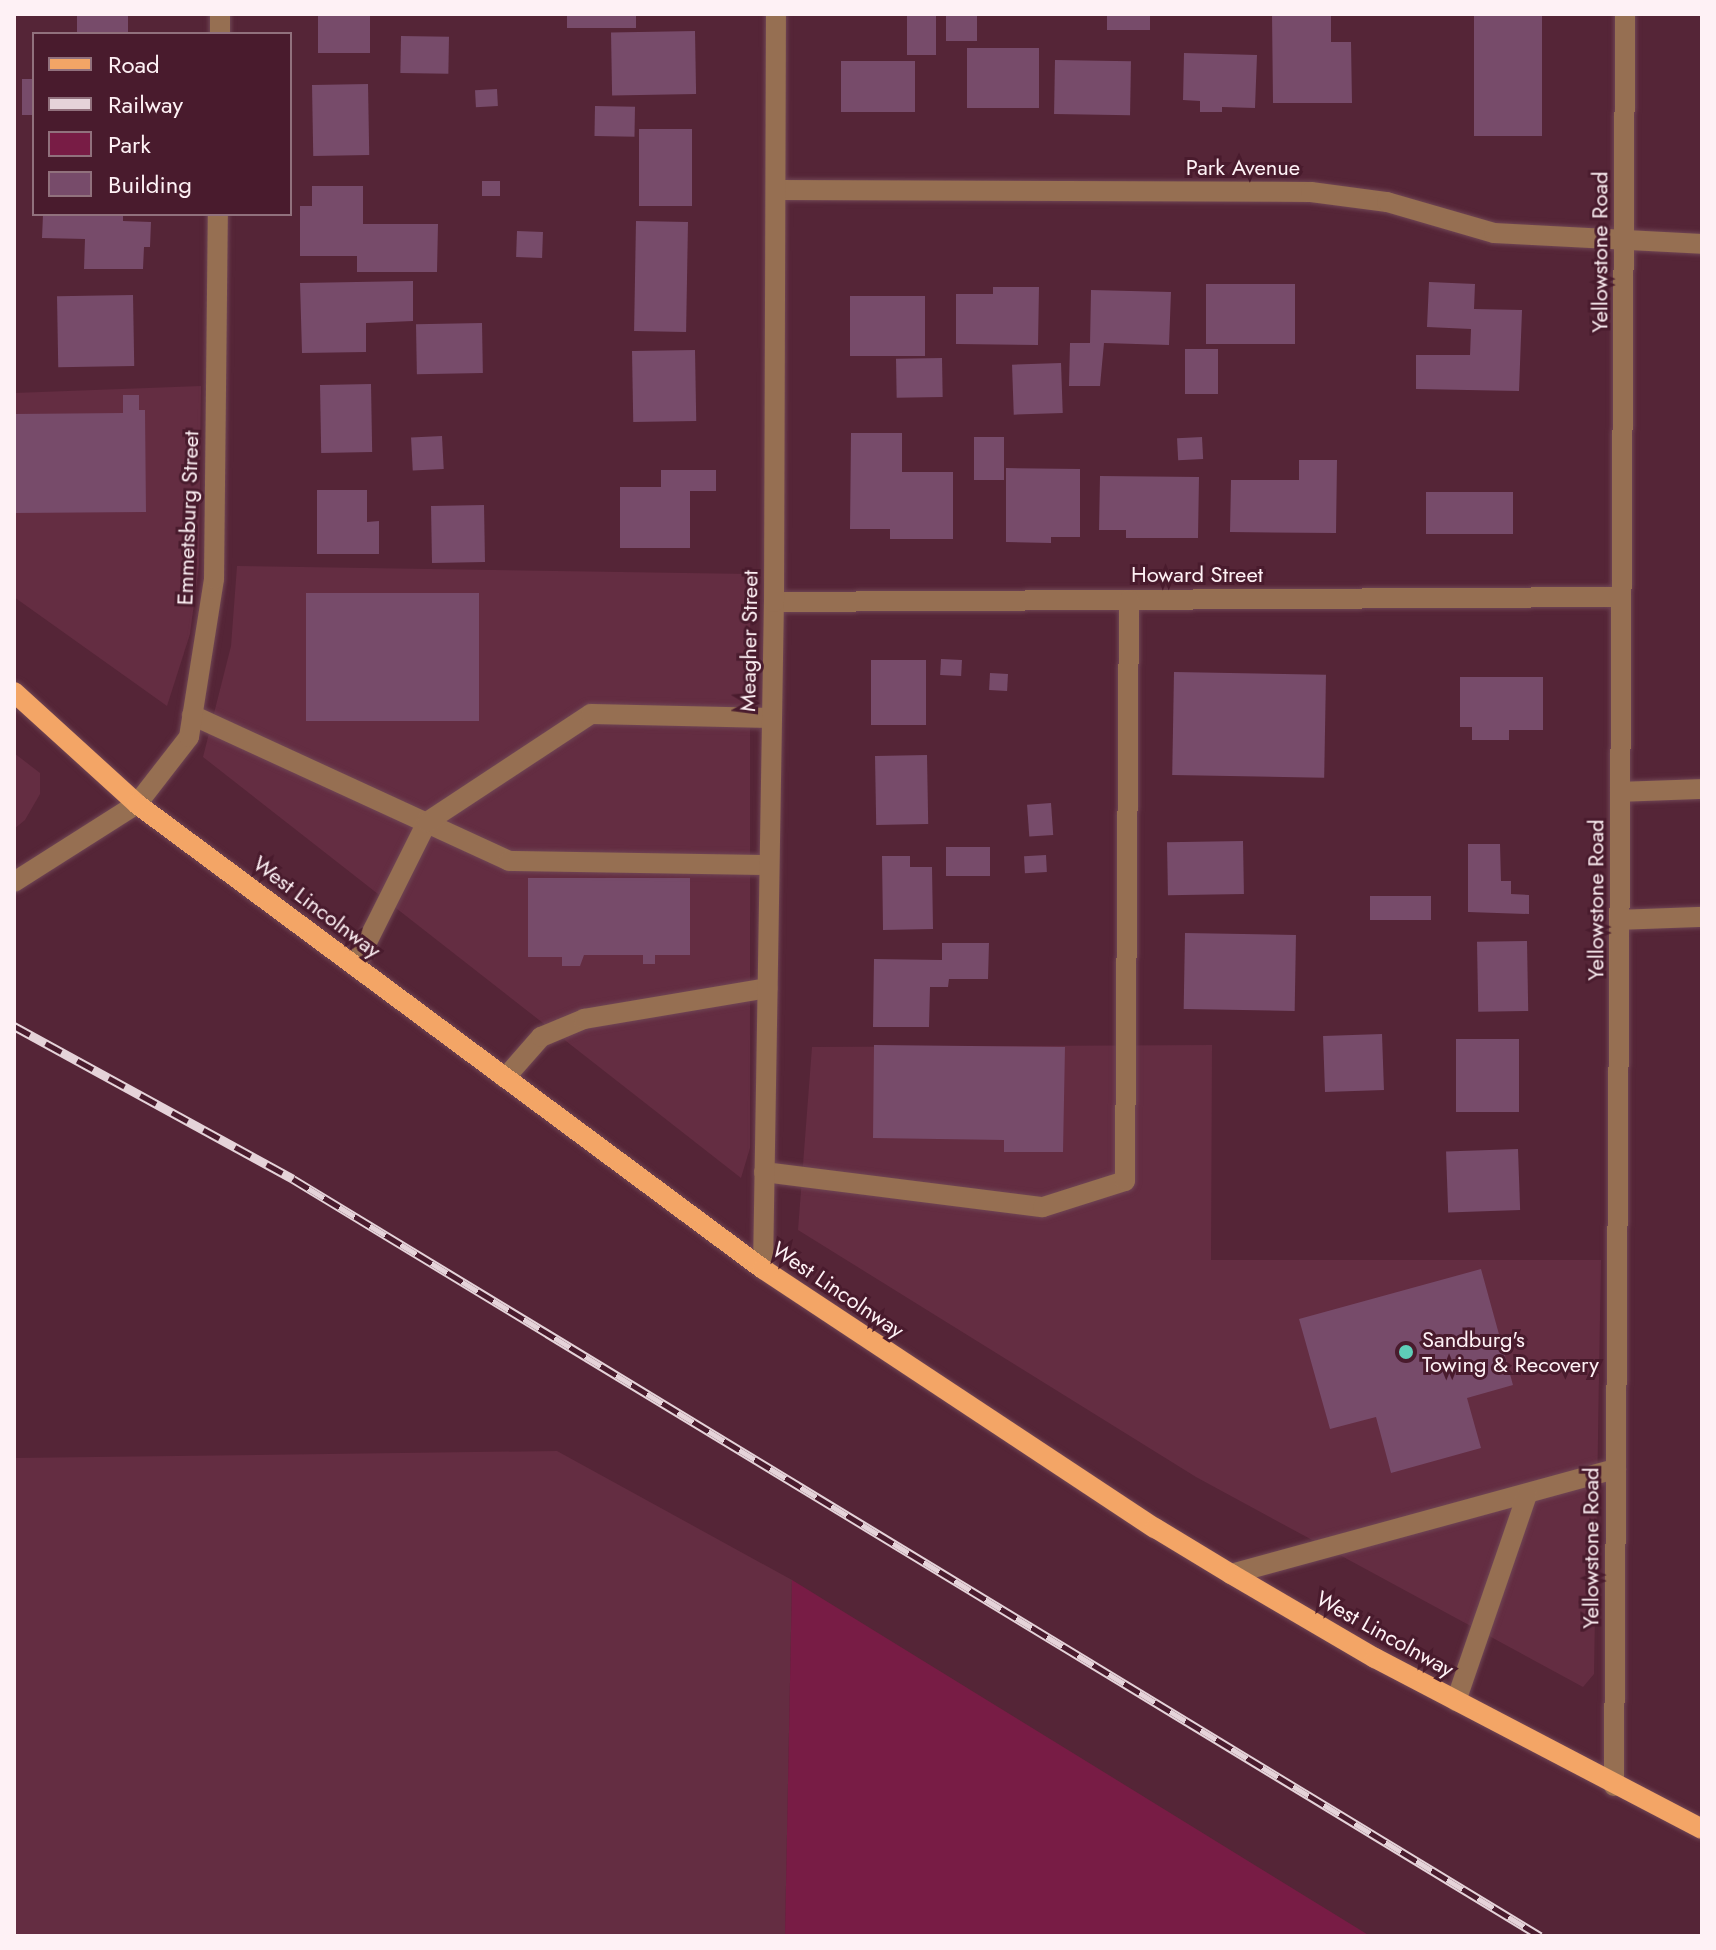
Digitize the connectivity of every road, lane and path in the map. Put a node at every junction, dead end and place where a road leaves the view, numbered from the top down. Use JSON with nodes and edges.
{"nodes":[{"id":1,"x":776,"y":14,"type":"edge"},
{"id":2,"x":1625,"y":14,"type":"edge"},
{"id":3,"x":778,"y":190,"type":"junction"},
{"id":4,"x":218,"y":216,"type":"edge"},
{"id":5,"x":1624,"y":242,"type":"junction"},
{"id":6,"x":1702,"y":244,"type":"edge"},
{"id":7,"x":1621,"y":597,"type":"junction"},
{"id":8,"x":1129,"y":600,"type":"junction"},
{"id":9,"x":774,"y":602,"type":"junction"},
{"id":10,"x":14,"y":692,"type":"edge"},
{"id":11,"x":192,"y":715,"type":"junction"},
{"id":12,"x":772,"y":718,"type":"junction"},
{"id":13,"x":1702,"y":789,"type":"edge"},
{"id":14,"x":1620,"y":792,"type":"junction"},
{"id":15,"x":137,"y":804,"type":"junction"},
{"id":16,"x":427,"y":822,"type":"junction"},
{"id":17,"x":769,"y":865,"type":"junction"},
{"id":18,"x":14,"y":882,"type":"edge"},
{"id":19,"x":1702,"y":917,"type":"edge"},
{"id":20,"x":1619,"y":920,"type":"junction"},
{"id":21,"x":355,"y":966,"type":"junction"},
{"id":22,"x":767,"y":988,"type":"junction"},
{"id":23,"x":505,"y":1078,"type":"junction"},
{"id":24,"x":764,"y":1172,"type":"junction"},
{"id":25,"x":763,"y":1269,"type":"junction"},
{"id":26,"x":1616,"y":1469,"type":"junction"},
{"id":27,"x":1527,"y":1495,"type":"junction"},
{"id":28,"x":1231,"y":1574,"type":"junction"},
{"id":29,"x":1456,"y":1701,"type":"junction"},
{"id":30,"x":1614,"y":1786,"type":"junction"},
{"id":31,"x":1702,"y":1829,"type":"edge"}],
"edges":[{"from":1,"to":3,"type":"street","name":"Meagher Street"},
{"from":2,"to":5,"type":"street","name":"Yellowstone Road"},
{"from":3,"to":5,"type":"street","name":"Park Avenue"},
{"from":3,"to":9,"type":"street","name":"Meagher Street"},
{"from":4,"to":11,"type":"street","name":"Emmetsburg Street"},
{"from":5,"to":6,"type":"street","name":"Park Avenue"},
{"from":5,"to":7,"type":"street","name":"Yellowstone Road"},
{"from":7,"to":8,"type":"street","name":"Howard Street"},
{"from":7,"to":14,"type":"street","name":"Yellowstone Road"},
{"from":8,"to":9,"type":"street","name":"Howard Street"},
{"from":8,"to":24,"type":"street"},
{"from":9,"to":12,"type":"street","name":"Meagher Street"},
{"from":10,"to":15,"type":"main road","name":"West Lincolnway"},
{"from":11,"to":15,"type":"street","name":"Emmetsburg Street"},
{"from":11,"to":16,"type":"street"},
{"from":12,"to":16,"type":"street"},
{"from":12,"to":17,"type":"street","name":"Meagher Street"},
{"from":13,"to":14,"type":"street"},
{"from":14,"to":20,"type":"street","name":"Yellowstone Road"},
{"from":15,"to":18,"type":"street","name":"Emmetsburg Street"},
{"from":15,"to":21,"type":"main road","name":"West Lincolnway"},
{"from":16,"to":17,"type":"street"},
{"from":16,"to":21,"type":"street"},
{"from":17,"to":22,"type":"street","name":"Meagher Street"},
{"from":19,"to":20,"type":"street"},
{"from":20,"to":26,"type":"street","name":"Yellowstone Road"},
{"from":21,"to":23,"type":"main road","name":"West Lincolnway"},
{"from":22,"to":23,"type":"street"},
{"from":22,"to":24,"type":"street","name":"Meagher Street"},
{"from":23,"to":25,"type":"main road","name":"West Lincolnway"},
{"from":24,"to":25,"type":"street","name":"Meagher Street"},
{"from":25,"to":28,"type":"main road","name":"West Lincolnway"},
{"from":26,"to":27,"type":"street"},
{"from":26,"to":30,"type":"street","name":"Yellowstone Road"},
{"from":27,"to":28,"type":"street"},
{"from":27,"to":29,"type":"street"},
{"from":28,"to":29,"type":"main road","name":"West Lincolnway"},
{"from":29,"to":30,"type":"main road","name":"West Lincolnway"},
{"from":30,"to":31,"type":"main road","name":"West Lincolnway"}]}
